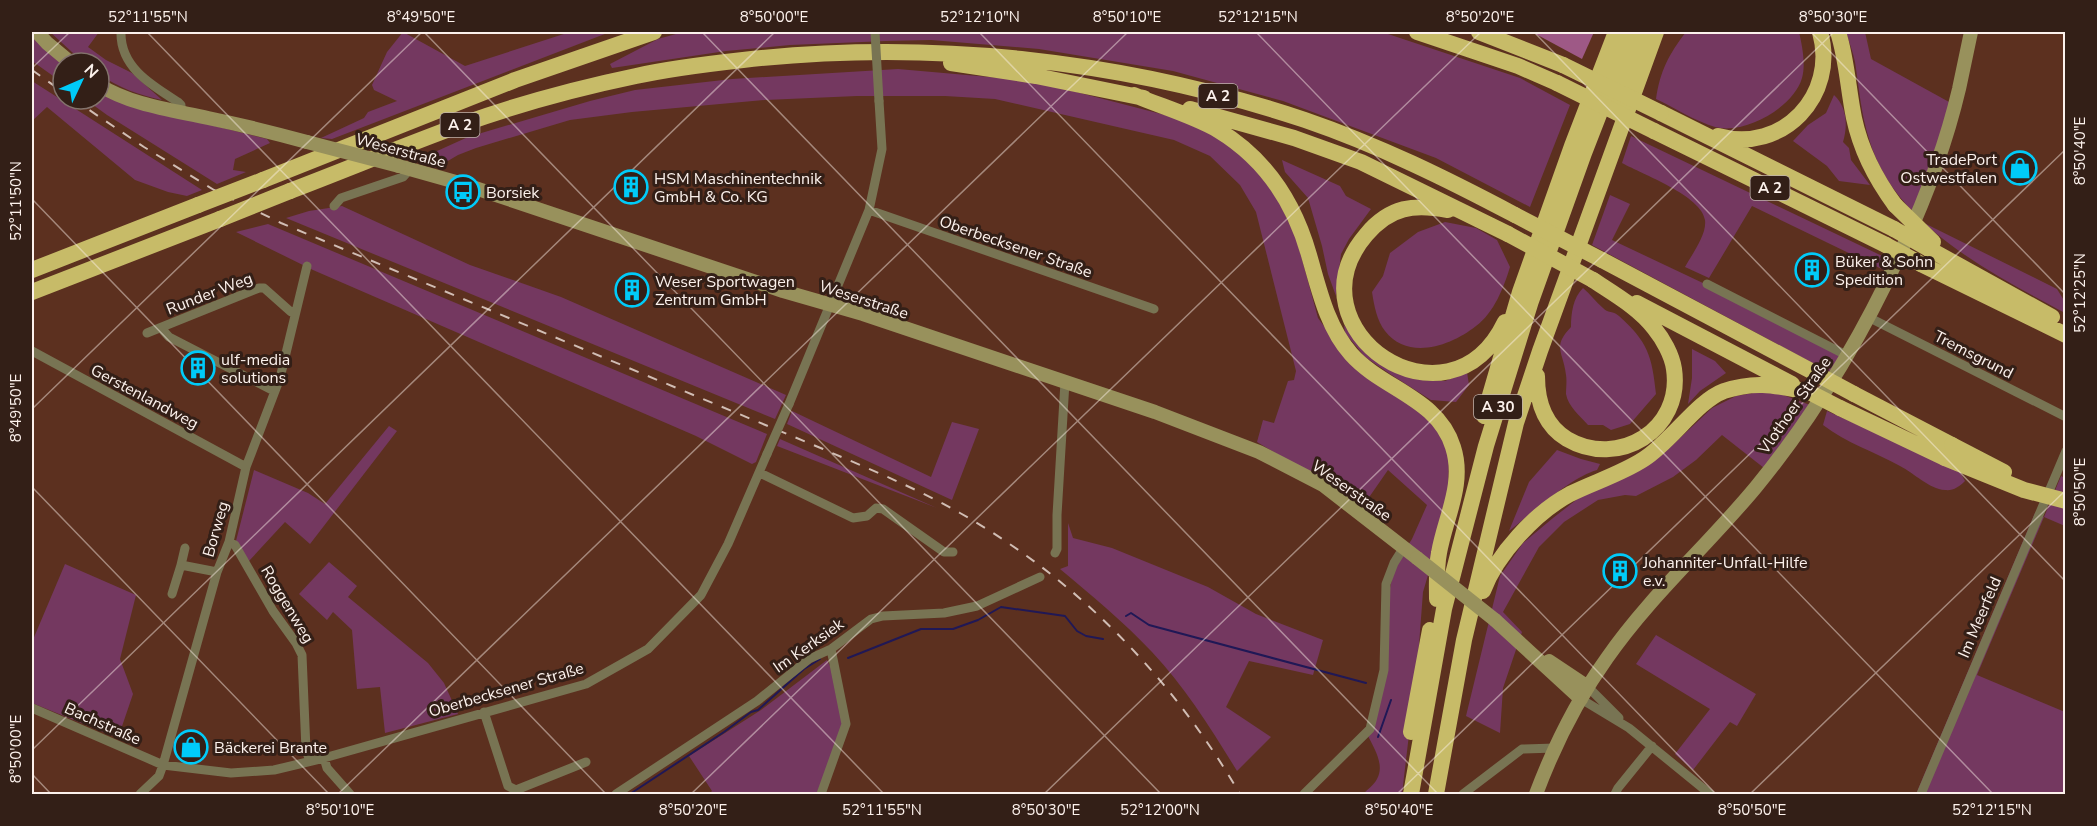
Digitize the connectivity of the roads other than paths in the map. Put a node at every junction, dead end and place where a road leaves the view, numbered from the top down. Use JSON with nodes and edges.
{"nodes":[{"id":1,"x":38,"y":32,"type":"edge"},
{"id":2,"x":121,"y":32,"type":"edge"},
{"id":3,"x":654,"y":32,"type":"edge"},
{"id":4,"x":875,"y":32,"type":"edge"},
{"id":5,"x":1417,"y":32,"type":"edge"},
{"id":6,"x":1479,"y":32,"type":"edge"},
{"id":7,"x":1507,"y":32,"type":"edge"},
{"id":8,"x":1615,"y":32,"type":"edge"},
{"id":9,"x":1631,"y":32,"type":"edge"},
{"id":10,"x":1643,"y":32,"type":"edge"},
{"id":11,"x":1658,"y":32,"type":"edge"},
{"id":12,"x":1820,"y":32,"type":"edge"},
{"id":13,"x":1838,"y":32,"type":"edge"},
{"id":14,"x":1971,"y":32,"type":"edge"},
{"id":15,"x":57,"y":51,"type":"edge"},
{"id":16,"x":900,"y":52,"type":"junction"},
{"id":17,"x":1563,"y":65,"type":"junction"},
{"id":18,"x":111,"y":90,"type":"edge"},
{"id":19,"x":1134,"y":95,"type":"junction"},
{"id":20,"x":182,"y":112,"type":"junction"},
{"id":21,"x":1661,"y":113,"type":"junction"},
{"id":22,"x":405,"y":167,"type":"junction"},
{"id":23,"x":334,"y":206,"type":"dead end"},
{"id":24,"x":868,"y":210,"type":"junction"},
{"id":25,"x":1478,"y":219,"type":"junction"},
{"id":26,"x":1928,"y":252,"type":"junction"},
{"id":27,"x":307,"y":266,"type":"dead end"},
{"id":28,"x":32,"y":270,"type":"edge"},
{"id":29,"x":1593,"y":280,"type":"junction"},
{"id":30,"x":1707,"y":284,"type":"dead end"},
{"id":31,"x":32,"y":292,"type":"edge"},
{"id":32,"x":1520,"y":292,"type":"junction"},
{"id":33,"x":830,"y":304,"type":"junction"},
{"id":34,"x":2022,"y":307,"type":"junction"},
{"id":35,"x":1154,"y":309,"type":"dead end"},
{"id":36,"x":295,"y":312,"type":"junction"},
{"id":37,"x":1870,"y":318,"type":"junction"},
{"id":38,"x":2066,"y":325,"type":"edge"},
{"id":39,"x":161,"y":328,"type":"junction"},
{"id":40,"x":147,"y":333,"type":"dead end"},
{"id":41,"x":2066,"y":335,"type":"edge"},
{"id":42,"x":32,"y":351,"type":"edge"},
{"id":43,"x":1540,"y":351,"type":"junction"},
{"id":44,"x":1848,"y":356,"type":"junction"},
{"id":45,"x":1065,"y":382,"type":"junction"},
{"id":46,"x":274,"y":391,"type":"junction"},
{"id":47,"x":1809,"y":393,"type":"junction"},
{"id":48,"x":2066,"y":417,"type":"edge"},
{"id":49,"x":1948,"y":451,"type":"junction"},
{"id":50,"x":2066,"y":451,"type":"edge"},
{"id":51,"x":246,"y":467,"type":"junction"},
{"id":52,"x":760,"y":473,"type":"junction"},
{"id":53,"x":2066,"y":501,"type":"edge"},
{"id":54,"x":229,"y":542,"type":"junction"},
{"id":55,"x":1404,"y":547,"type":"junction"},
{"id":56,"x":185,"y":548,"type":"dead end"},
{"id":57,"x":953,"y":552,"type":"dead end"},
{"id":58,"x":1055,"y":553,"type":"dead end"},
{"id":59,"x":181,"y":565,"type":"junction"},
{"id":60,"x":217,"y":572,"type":"junction"},
{"id":61,"x":1040,"y":577,"type":"dead end"},
{"id":62,"x":171,"y":594,"type":"dead end"},
{"id":63,"x":1437,"y":599,"type":"junction"},
{"id":64,"x":1464,"y":640,"type":"junction"},
{"id":65,"x":831,"y":649,"type":"junction"},
{"id":66,"x":1584,"y":693,"type":"junction"},
{"id":67,"x":32,"y":708,"type":"edge"},
{"id":68,"x":484,"y":712,"type":"junction"},
{"id":69,"x":1652,"y":746,"type":"junction"},
{"id":70,"x":1555,"y":748,"type":"junction"},
{"id":71,"x":324,"y":758,"type":"junction"},
{"id":72,"x":310,"y":761,"type":"junction"},
{"id":73,"x":586,"y":762,"type":"dead end"},
{"id":74,"x":163,"y":765,"type":"junction"},
{"id":75,"x":822,"y":794,"type":"edge"},
{"id":76,"x":141,"y":795,"type":"edge"},
{"id":77,"x":350,"y":795,"type":"edge"},
{"id":78,"x":616,"y":795,"type":"edge"},
{"id":79,"x":1304,"y":795,"type":"edge"},
{"id":80,"x":1410,"y":795,"type":"edge"},
{"id":81,"x":1430,"y":795,"type":"edge"},
{"id":82,"x":1436,"y":795,"type":"edge"},
{"id":83,"x":1463,"y":795,"type":"edge"},
{"id":84,"x":1536,"y":795,"type":"edge"},
{"id":85,"x":1615,"y":795,"type":"edge"},
{"id":86,"x":1710,"y":795,"type":"edge"},
{"id":87,"x":1921,"y":795,"type":"edge"}],
"edges":[{"from":1,"to":15,"type":"street"},
{"from":2,"to":20,"type":"street"},
{"from":3,"to":28,"type":"highway","number":"A 2","bridge":true},
{"from":4,"to":24,"type":"street","name":"Oberbecksener Straße","bridge":true},
{"from":5,"to":26,"type":"highway","number":"A 2","bridge":true},
{"from":6,"to":17,"type":"highway"},
{"from":7,"to":17,"type":"highway"},
{"from":8,"to":32,"type":"highway"},
{"from":9,"to":80,"type":"highway","number":"A 30"},
{"from":10,"to":81,"type":"highway","number":"A 30"},
{"from":11,"to":43,"type":"highway"},
{"from":12,"to":21,"type":"highway"},
{"from":13,"to":26,"type":"highway","bridge":true},
{"from":14,"to":37,"type":"street","name":"Vlothoer Straße"},
{"from":16,"to":19,"type":"highway"},
{"from":16,"to":31,"type":"highway","number":"A 2","bridge":true},
{"from":16,"to":49,"type":"highway","number":"A 2","bridge":true},
{"from":17,"to":21,"type":"highway","bridge":true},
{"from":18,"to":20,"type":"street","name":"Weserstraße"},
{"from":19,"to":25,"type":"highway"},
{"from":19,"to":63,"type":"highway"},
{"from":20,"to":22,"type":"street","name":"Weserstraße","bridge":true},
{"from":21,"to":26,"type":"highway","bridge":true},
{"from":22,"to":23,"type":"street"},
{"from":22,"to":33,"type":"street","name":"Weserstraße"},
{"from":24,"to":33,"type":"street","name":"Oberbecksener Straße"},
{"from":24,"to":35,"type":"street","name":"Oberbecksener Straße"},
{"from":25,"to":29,"type":"highway","bridge":true},
{"from":25,"to":32,"type":"highway"},
{"from":26,"to":34,"type":"highway","number":"A 2"},
{"from":26,"to":34,"type":"highway"},
{"from":27,"to":36,"type":"street","name":"Borweg"},
{"from":29,"to":43,"type":"highway"},
{"from":29,"to":47,"type":"highway"},
{"from":30,"to":44,"type":"street"},
{"from":32,"to":63,"type":"highway"},
{"from":33,"to":45,"type":"street","name":"Weserstraße"},
{"from":33,"to":52,"type":"street","name":"Oberbecksener Straße","bridge":true},
{"from":34,"to":38,"type":"highway"},
{"from":34,"to":41,"type":"highway","number":"A 2"},
{"from":36,"to":39,"type":"street","name":"Runder Weg"},
{"from":36,"to":46,"type":"street","name":"Borweg"},
{"from":37,"to":44,"type":"street","name":"Vlothoer Straße"},
{"from":37,"to":48,"type":"street","name":"Tremsgrund"},
{"from":39,"to":40,"type":"street","name":"Runder Weg"},
{"from":39,"to":46,"type":"street","name":"Runder Weg"},
{"from":42,"to":51,"type":"street","name":"Gerstenlandweg"},
{"from":43,"to":64,"type":"highway"},
{"from":44,"to":66,"type":"street","name":"Vlothoer Straße"},
{"from":45,"to":55,"type":"street","name":"Weserstraße"},
{"from":45,"to":58,"type":"street"},
{"from":46,"to":51,"type":"street","name":"Borweg"},
{"from":47,"to":49,"type":"highway","bridge":true},
{"from":47,"to":64,"type":"highway"},
{"from":49,"to":53,"type":"highway","number":"A 2","bridge":true},
{"from":50,"to":87,"type":"street","name":"Im Meerfeld"},
{"from":51,"to":54,"type":"street","name":"Borweg"},
{"from":52,"to":57,"type":"street"},
{"from":52,"to":68,"type":"street","name":"Oberbecksener Straße"},
{"from":54,"to":60,"type":"street","name":"Borweg"},
{"from":54,"to":72,"type":"street","name":"Roggenweg"},
{"from":55,"to":66,"type":"street","name":"Weserstraße","bridge":true},
{"from":55,"to":79,"type":"street"},
{"from":56,"to":59,"type":"street"},
{"from":59,"to":60,"type":"street"},
{"from":59,"to":62,"type":"street"},
{"from":60,"to":74,"type":"street","name":"Borweg"},
{"from":61,"to":65,"type":"street","name":"Im Kerksiek"},
{"from":63,"to":80,"type":"highway"},
{"from":64,"to":82,"type":"highway"},
{"from":65,"to":75,"type":"street"},
{"from":65,"to":78,"type":"street","name":"Im Kerksiek"},
{"from":66,"to":69,"type":"street","name":"Weserstraße"},
{"from":66,"to":70,"type":"street","name":"Vlothoer Straße"},
{"from":67,"to":74,"type":"street","name":"Bachstraße"},
{"from":68,"to":71,"type":"street","name":"Oberbecksener Straße"},
{"from":68,"to":73,"type":"street"},
{"from":69,"to":85,"type":"street"},
{"from":69,"to":86,"type":"street","name":"Weserstraße"},
{"from":70,"to":83,"type":"street"},
{"from":70,"to":84,"type":"street","name":"Vlothoer Straße"},
{"from":71,"to":72,"type":"street","name":"Oberbecksener Straße"},
{"from":71,"to":77,"type":"street"},
{"from":72,"to":74,"type":"street","name":"Oberbecksener Straße"},
{"from":74,"to":76,"type":"street","name":"Borweg"}]}
